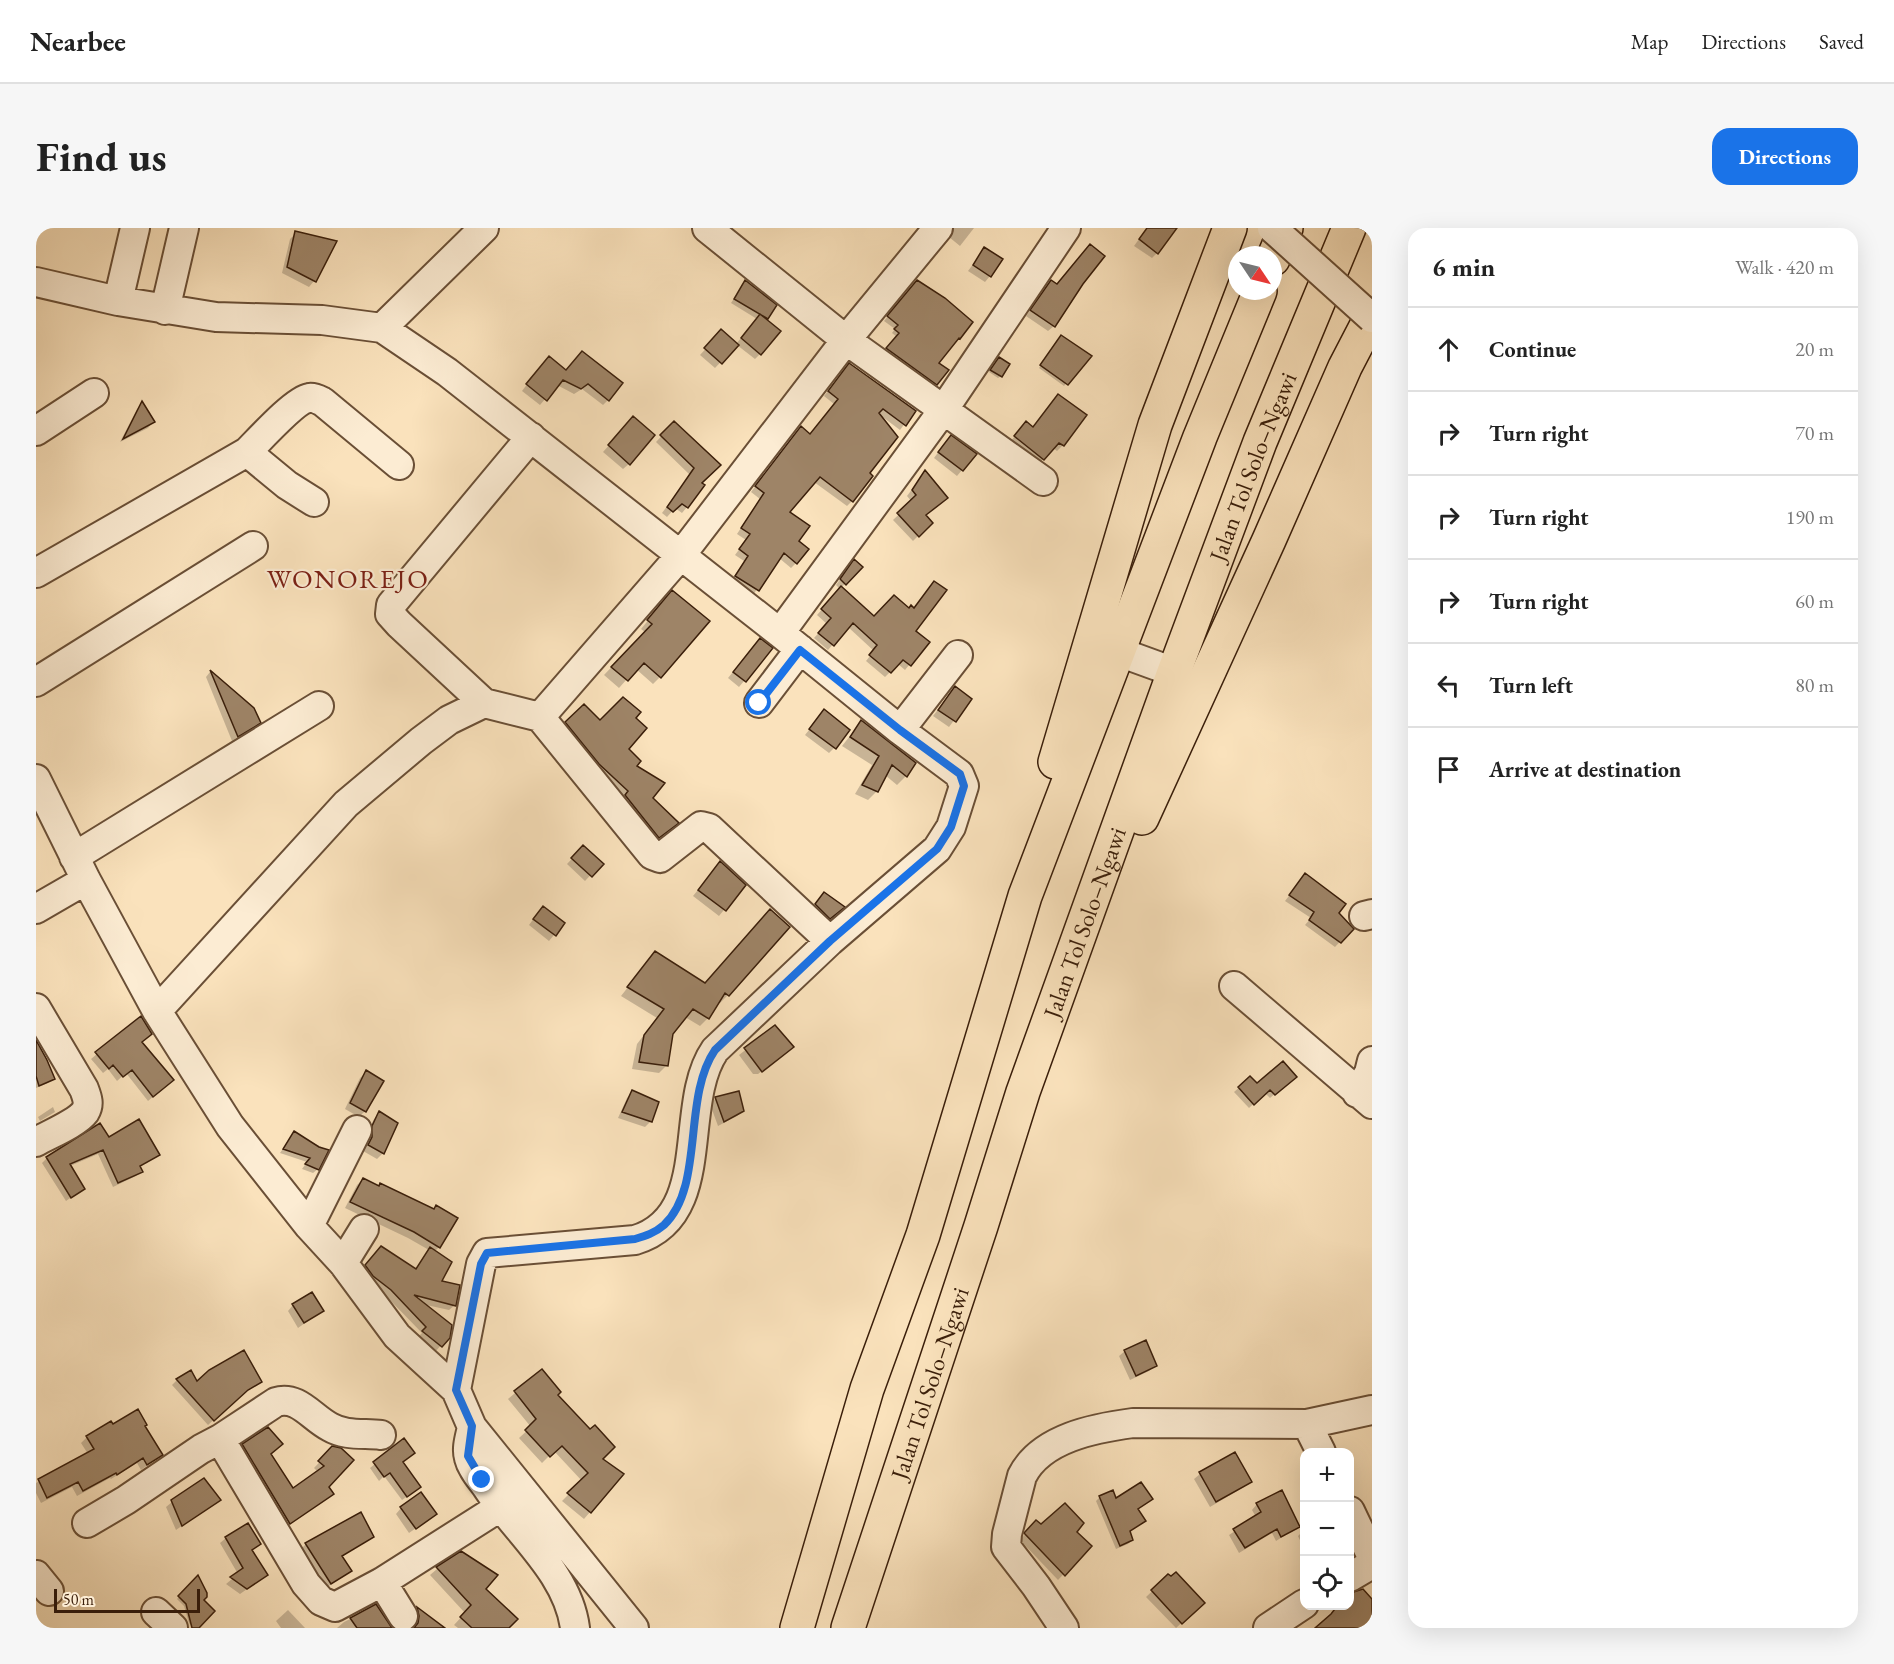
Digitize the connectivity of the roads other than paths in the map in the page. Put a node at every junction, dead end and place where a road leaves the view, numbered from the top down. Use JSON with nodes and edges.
{"nodes":[{"id":1,"x":135,"y":228,"type":"edge"},
{"id":2,"x":184,"y":228,"type":"edge"},
{"id":3,"x":484,"y":228,"type":"edge"},
{"id":4,"x":706,"y":228,"type":"edge"},
{"id":5,"x":938,"y":228,"type":"edge"},
{"id":6,"x":1066,"y":228,"type":"edge"},
{"id":7,"x":1230,"y":228,"type":"edge"},
{"id":8,"x":1272,"y":228,"type":"edge"},
{"id":9,"x":1286,"y":228,"type":"edge"},
{"id":10,"x":1349,"y":228,"type":"edge"},
{"id":11,"x":1278,"y":246,"type":"edge"},
{"id":12,"x":36,"y":282,"type":"edge"},
{"id":13,"x":1256,"y":300,"type":"edge"},
{"id":14,"x":118,"y":302,"type":"junction"},
{"id":15,"x":165,"y":310,"type":"junction"},
{"id":16,"x":1372,"y":316,"type":"edge"},
{"id":17,"x":382,"y":328,"type":"junction"},
{"id":18,"x":846,"y":340,"type":"junction"},
{"id":19,"x":94,"y":393,"type":"dead end"},
{"id":20,"x":944,"y":410,"type":"junction"},
{"id":21,"x":36,"y":431,"type":"edge"},
{"id":22,"x":531,"y":437,"type":"junction"},
{"id":23,"x":247,"y":452,"type":"junction"},
{"id":24,"x":399,"y":465,"type":"dead end"},
{"id":25,"x":1043,"y":481,"type":"dead end"},
{"id":26,"x":314,"y":502,"type":"dead end"},
{"id":27,"x":253,"y":546,"type":"dead end"},
{"id":28,"x":681,"y":555,"type":"junction"},
{"id":29,"x":36,"y":573,"type":"edge"},
{"id":30,"x":790,"y":641,"type":"junction"},
{"id":31,"x":1119,"y":652,"type":"junction"},
{"id":32,"x":958,"y":655,"type":"dead end"},
{"id":33,"x":1174,"y":672,"type":"junction"},
{"id":34,"x":36,"y":682,"type":"edge"},
{"id":35,"x":484,"y":703,"type":"junction"},
{"id":36,"x":759,"y":703,"type":"dead end"},
{"id":37,"x":319,"y":706,"type":"dead end"},
{"id":38,"x":540,"y":717,"type":"junction"},
{"id":39,"x":900,"y":730,"type":"junction"},
{"id":40,"x":38,"y":788,"type":"edge"},
{"id":41,"x":80,"y":869,"type":"junction"},
{"id":42,"x":1024,"y":896,"type":"junction"},
{"id":43,"x":36,"y":909,"type":"edge"},
{"id":44,"x":830,"y":941,"type":"junction"},
{"id":45,"x":1234,"y":986,"type":"dead end"},
{"id":46,"x":157,"y":1011,"type":"junction"},
{"id":47,"x":39,"y":1019,"type":"edge"},
{"id":48,"x":1047,"y":1025,"type":"junction"},
{"id":49,"x":1368,"y":1080,"type":"edge"},
{"id":50,"x":357,"y":1130,"type":"dead end"},
{"id":51,"x":36,"y":1142,"type":"edge"},
{"id":52,"x":309,"y":1226,"type":"junction"},
{"id":53,"x":364,"y":1229,"type":"dead end"},
{"id":54,"x":343,"y":1263,"type":"junction"},
{"id":55,"x":456,"y":1390,"type":"junction"},
{"id":56,"x":1372,"y":1410,"type":"edge"},
{"id":57,"x":1307,"y":1424,"type":"junction"},
{"id":58,"x":472,"y":1426,"type":"junction"},
{"id":59,"x":381,"y":1435,"type":"dead end"},
{"id":60,"x":220,"y":1439,"type":"junction"},
{"id":61,"x":1319,"y":1448,"type":"edge"},
{"id":62,"x":500,"y":1507,"type":"junction"},
{"id":63,"x":1354,"y":1519,"type":"edge"},
{"id":64,"x":87,"y":1523,"type":"dead end"},
{"id":65,"x":1372,"y":1557,"type":"edge"},
{"id":66,"x":1372,"y":1564,"type":"edge"},
{"id":67,"x":1354,"y":1575,"type":"edge"},
{"id":68,"x":382,"y":1581,"type":"junction"},
{"id":69,"x":1300,"y":1607,"type":"edge"},
{"id":70,"x":403,"y":1616,"type":"dead end"},
{"id":71,"x":575,"y":1628,"type":"edge"},
{"id":72,"x":634,"y":1628,"type":"edge"},
{"id":73,"x":797,"y":1628,"type":"edge"},
{"id":74,"x":848,"y":1628,"type":"edge"},
{"id":75,"x":1064,"y":1628,"type":"edge"},
{"id":76,"x":1268,"y":1628,"type":"edge"}],
"edges":[{"from":1,"to":14,"type":"street"},
{"from":2,"to":15,"type":"street"},
{"from":3,"to":17,"type":"street"},
{"from":4,"to":18,"type":"street"},
{"from":5,"to":18,"type":"street"},
{"from":6,"to":20,"type":"street"},
{"from":7,"to":42,"type":"highway"},
{"from":8,"to":16,"type":"street","bridge":true},
{"from":9,"to":11,"type":"highway"},
{"from":10,"to":33,"type":"highway","name":"Jalan Tol Solo–Ngawi"},
{"from":12,"to":14,"type":"street"},
{"from":13,"to":31,"type":"highway"},
{"from":14,"to":15,"type":"street"},
{"from":15,"to":17,"type":"street"},
{"from":16,"to":48,"type":"highway"},
{"from":17,"to":22,"type":"street"},
{"from":18,"to":20,"type":"street"},
{"from":18,"to":28,"type":"street"},
{"from":19,"to":21,"type":"street"},
{"from":20,"to":25,"type":"street"},
{"from":20,"to":30,"type":"street"},
{"from":22,"to":28,"type":"street"},
{"from":22,"to":35,"type":"street"},
{"from":23,"to":24,"type":"street"},
{"from":23,"to":26,"type":"street"},
{"from":23,"to":29,"type":"street"},
{"from":27,"to":34,"type":"street"},
{"from":28,"to":30,"type":"street"},
{"from":28,"to":38,"type":"street"},
{"from":30,"to":36,"type":"street"},
{"from":30,"to":39,"type":"street"},
{"from":31,"to":33,"type":"street"},
{"from":31,"to":42,"type":"highway"},
{"from":32,"to":39,"type":"street"},
{"from":33,"to":48,"type":"highway","name":"Jalan Tol Solo–Ngawi"},
{"from":35,"to":38,"type":"street"},
{"from":35,"to":46,"type":"street"},
{"from":37,"to":41,"type":"street"},
{"from":38,"to":44,"type":"street"},
{"from":39,"to":44,"type":"street"},
{"from":40,"to":41,"type":"street"},
{"from":41,"to":43,"type":"street"},
{"from":41,"to":46,"type":"street"},
{"from":42,"to":73,"type":"highway"},
{"from":44,"to":55,"type":"street"},
{"from":45,"to":49,"type":"street"},
{"from":46,"to":52,"type":"street"},
{"from":47,"to":51,"type":"street"},
{"from":48,"to":74,"type":"highway","name":"Jalan Tol Solo–Ngawi"},
{"from":50,"to":52,"type":"street"},
{"from":52,"to":54,"type":"street"},
{"from":53,"to":54,"type":"street"},
{"from":54,"to":55,"type":"street"},
{"from":55,"to":58,"type":"street"},
{"from":56,"to":57,"type":"street"},
{"from":57,"to":61,"type":"street"},
{"from":57,"to":75,"type":"street"},
{"from":58,"to":62,"type":"street"},
{"from":58,"to":72,"type":"street"},
{"from":59,"to":60,"type":"street"},
{"from":60,"to":64,"type":"street"},
{"from":60,"to":68,"type":"street"},
{"from":62,"to":68,"type":"street"},
{"from":62,"to":71,"type":"street"},
{"from":63,"to":65,"type":"street"},
{"from":66,"to":67,"type":"street"},
{"from":68,"to":70,"type":"street"},
{"from":69,"to":76,"type":"street"}]}
